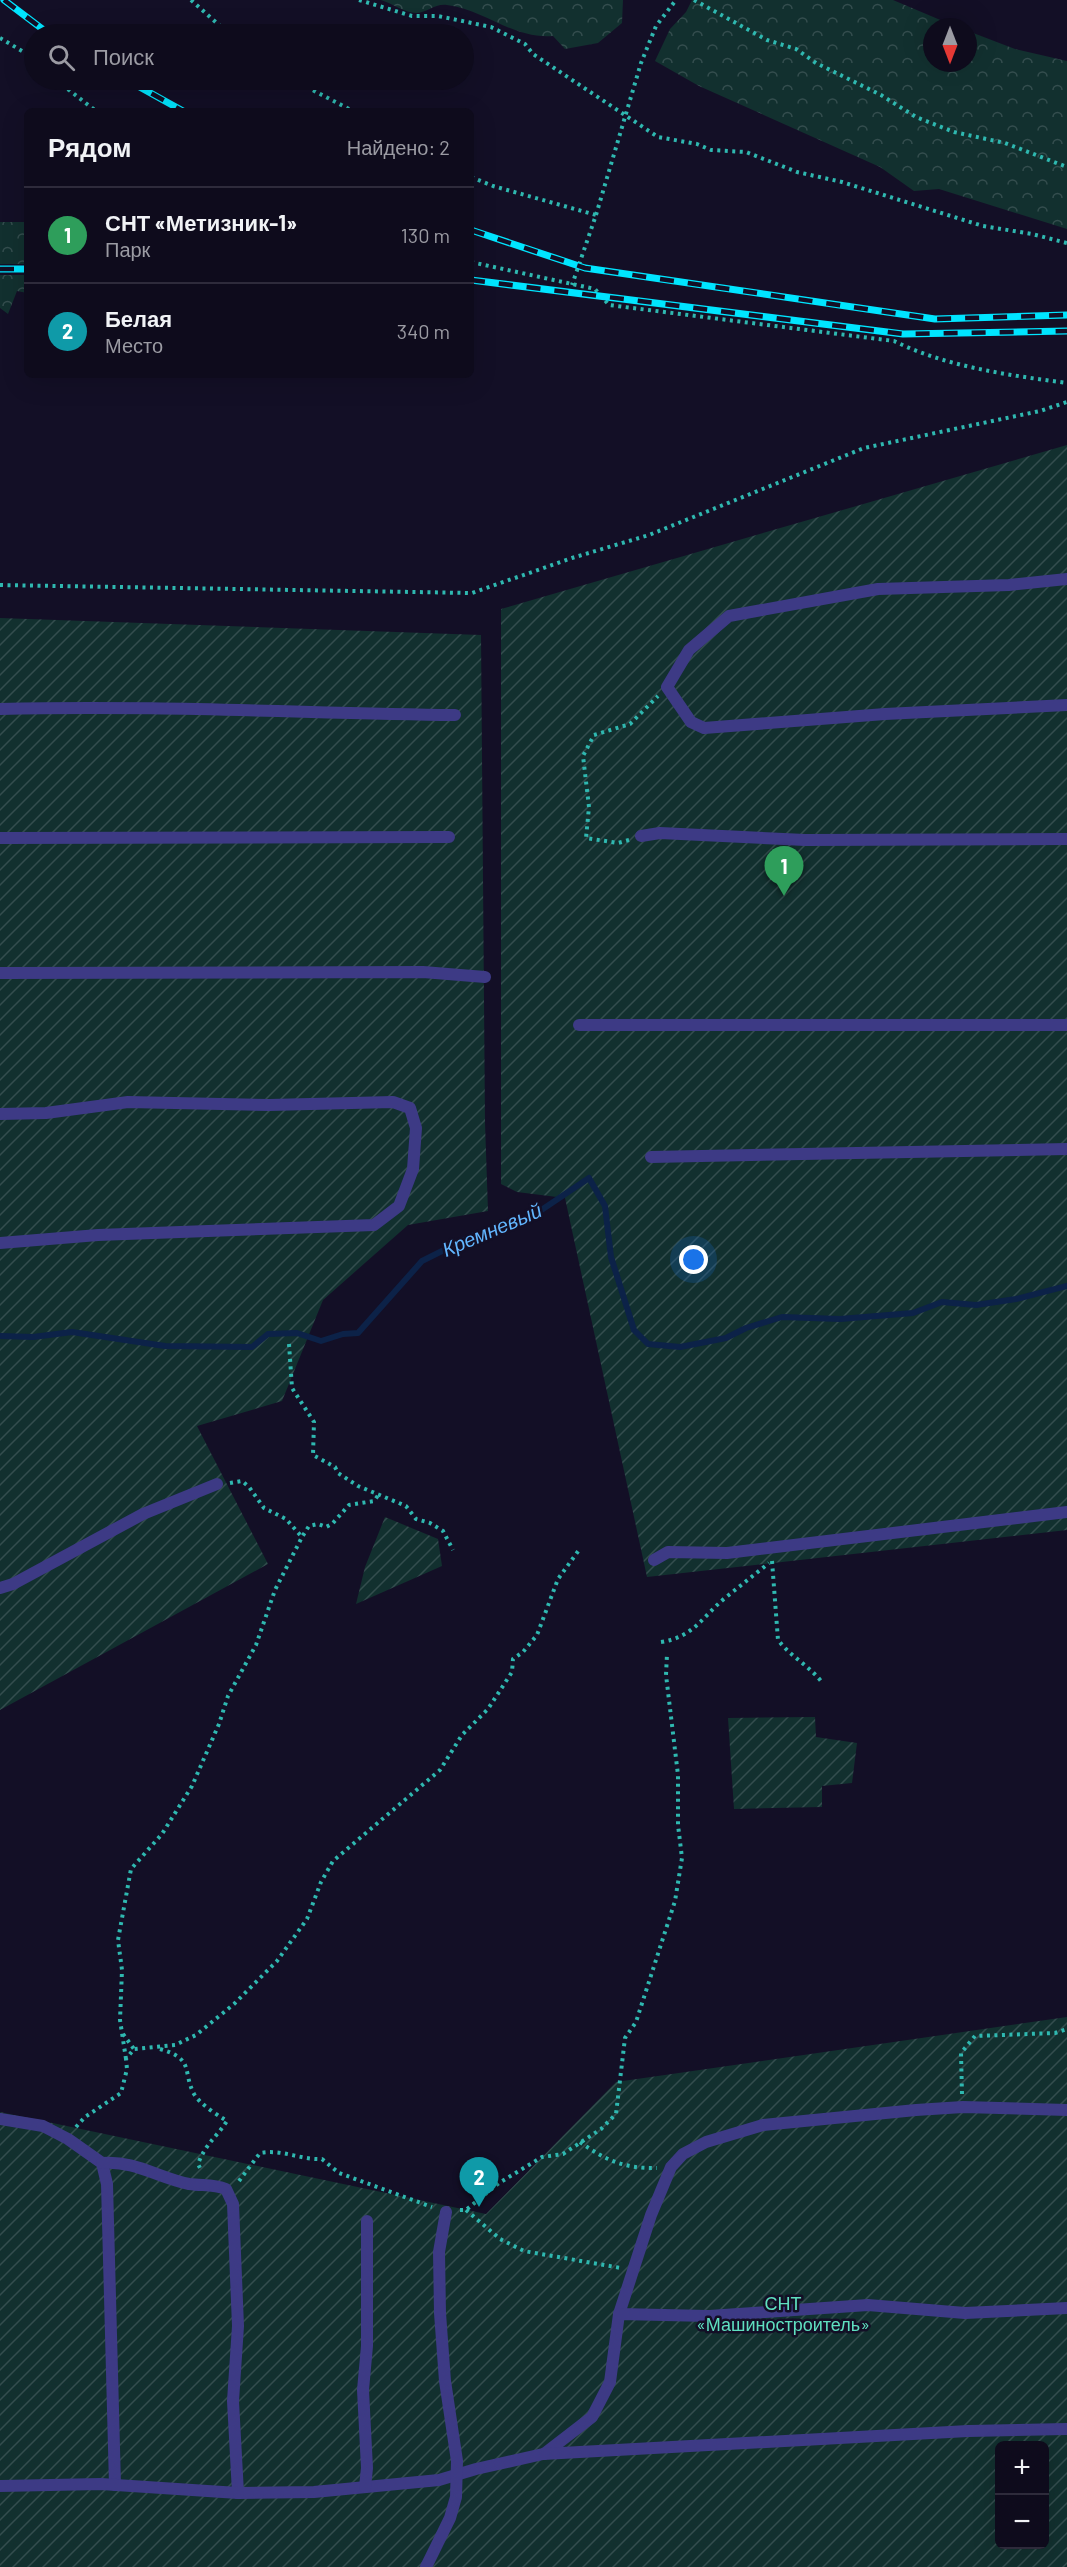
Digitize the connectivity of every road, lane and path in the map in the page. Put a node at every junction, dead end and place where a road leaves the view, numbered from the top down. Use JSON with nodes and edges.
{"nodes":[{"id":1,"x":191,"y":0,"type":"edge"},
{"id":2,"x":359,"y":0,"type":"edge"},
{"id":3,"x":676,"y":0,"type":"edge"},
{"id":4,"x":694,"y":0,"type":"edge"},
{"id":5,"x":218,"y":24,"type":"edge"},
{"id":6,"x":0,"y":38,"type":"edge"},
{"id":7,"x":24,"y":52,"type":"edge"},
{"id":8,"x":69,"y":90,"type":"edge"},
{"id":9,"x":312,"y":90,"type":"edge"},
{"id":10,"x":92,"y":108,"type":"edge"},
{"id":11,"x":347,"y":108,"type":"edge"},
{"id":12,"x":624,"y":117,"type":"junction"},
{"id":13,"x":1067,"y":167,"type":"edge"},
{"id":14,"x":474,"y":178,"type":"edge"},
{"id":15,"x":596,"y":215,"type":"junction"},
{"id":16,"x":1067,"y":243,"type":"edge"},
{"id":17,"x":474,"y":262,"type":"edge"},
{"id":18,"x":572,"y":285,"type":"junction"},
{"id":19,"x":1067,"y":383,"type":"edge"},
{"id":20,"x":1067,"y":402,"type":"edge"},
{"id":21,"x":1067,"y":579,"type":"edge"},
{"id":22,"x":0,"y":585,"type":"edge"},
{"id":23,"x":668,"y":687,"type":"junction"},
{"id":24,"x":1067,"y":705,"type":"edge"},
{"id":25,"x":0,"y":709,"type":"edge"},
{"id":26,"x":455,"y":715,"type":"dead end"},
{"id":27,"x":641,"y":836,"type":"joint"},
{"id":28,"x":449,"y":837,"type":"dead end"},
{"id":29,"x":0,"y":838,"type":"edge"},
{"id":30,"x":1067,"y":838,"type":"edge"},
{"id":31,"x":0,"y":973,"type":"edge"},
{"id":32,"x":485,"y":977,"type":"dead end"},
{"id":33,"x":1067,"y":1024,"type":"edge"},
{"id":34,"x":579,"y":1025,"type":"dead end"},
{"id":35,"x":0,"y":1114,"type":"edge"},
{"id":36,"x":1067,"y":1149,"type":"edge"},
{"id":37,"x":651,"y":1157,"type":"dead end"},
{"id":38,"x":0,"y":1243,"type":"edge"},
{"id":39,"x":289,"y":1344,"type":"dead end"},
{"id":40,"x":217,"y":1484,"type":"joint"},
{"id":41,"x":379,"y":1494,"type":"junction"},
{"id":42,"x":1067,"y":1512,"type":"edge"},
{"id":43,"x":302,"y":1537,"type":"junction"},
{"id":44,"x":453,"y":1550,"type":"dead end"},
{"id":45,"x":579,"y":1550,"type":"dead end"},
{"id":46,"x":773,"y":1554,"type":"junction"},
{"id":47,"x":654,"y":1560,"type":"dead end"},
{"id":48,"x":0,"y":1588,"type":"edge"},
{"id":49,"x":661,"y":1642,"type":"dead end"},
{"id":50,"x":668,"y":1654,"type":"dead end"},
{"id":51,"x":820,"y":1682,"type":"dead end"},
{"id":52,"x":1067,"y":2029,"type":"edge"},
{"id":53,"x":122,"y":2034,"type":"junction"},
{"id":54,"x":157,"y":2048,"type":"junction"},
{"id":55,"x":134,"y":2049,"type":"junction"},
{"id":56,"x":126,"y":2059,"type":"junction"},
{"id":57,"x":963,"y":2107,"type":"junction"},
{"id":58,"x":1067,"y":2110,"type":"edge"},
{"id":59,"x":0,"y":2119,"type":"edge"},
{"id":60,"x":68,"y":2139,"type":"junction"},
{"id":61,"x":580,"y":2142,"type":"junction"},
{"id":62,"x":102,"y":2163,"type":"junction"},
{"id":63,"x":671,"y":2167,"type":"junction"},
{"id":64,"x":213,"y":2184,"type":"junction"},
{"id":65,"x":226,"y":2189,"type":"junction"},
{"id":66,"x":466,"y":2210,"type":"junction"},
{"id":67,"x":446,"y":2212,"type":"junction"},
{"id":68,"x":368,"y":2221,"type":"dead end"},
{"id":69,"x":634,"y":2271,"type":"junction"},
{"id":70,"x":1067,"y":2308,"type":"edge"},
{"id":71,"x":619,"y":2314,"type":"junction"},
{"id":72,"x":1067,"y":2429,"type":"edge"},
{"id":73,"x":543,"y":2454,"type":"junction"},
{"id":74,"x":456,"y":2476,"type":"junction"},
{"id":75,"x":115,"y":2485,"type":"junction"},
{"id":76,"x":0,"y":2486,"type":"edge"},
{"id":77,"x":365,"y":2487,"type":"junction"},
{"id":78,"x":238,"y":2493,"type":"junction"},
{"id":79,"x":426,"y":2567,"type":"edge"}],
"edges":[{"from":1,"to":5,"type":"path"},
{"from":2,"to":12,"type":"path"},
{"from":3,"to":12,"type":"path"},
{"from":4,"to":13,"type":"path"},
{"from":6,"to":7,"type":"path"},
{"from":8,"to":10,"type":"path"},
{"from":9,"to":11,"type":"path"},
{"from":12,"to":15,"type":"path"},
{"from":12,"to":16,"type":"path"},
{"from":14,"to":15,"type":"path"},
{"from":15,"to":18,"type":"path"},
{"from":17,"to":18,"type":"path"},
{"from":18,"to":19,"type":"path"},
{"from":20,"to":22,"type":"path"},
{"from":21,"to":23,"type":"lane"},
{"from":23,"to":24,"type":"lane"},
{"from":23,"to":27,"type":"path"},
{"from":25,"to":26,"type":"lane"},
{"from":27,"to":30,"type":"lane"},
{"from":28,"to":29,"type":"lane"},
{"from":31,"to":32,"type":"lane"},
{"from":33,"to":34,"type":"lane"},
{"from":35,"to":38,"type":"lane"},
{"from":36,"to":37,"type":"lane"},
{"from":39,"to":41,"type":"path"},
{"from":40,"to":43,"type":"path"},
{"from":40,"to":48,"type":"lane"},
{"from":41,"to":43,"type":"path"},
{"from":41,"to":44,"type":"path"},
{"from":42,"to":46,"type":"lane"},
{"from":43,"to":53,"type":"path"},
{"from":45,"to":54,"type":"path"},
{"from":46,"to":47,"type":"lane"},
{"from":46,"to":49,"type":"path"},
{"from":46,"to":51,"type":"path"},
{"from":50,"to":61,"type":"path"},
{"from":52,"to":57,"type":"path"},
{"from":53,"to":55,"type":"path"},
{"from":53,"to":56,"type":"path"},
{"from":54,"to":55,"type":"path"},
{"from":54,"to":64,"type":"path"},
{"from":55,"to":56,"type":"path"},
{"from":56,"to":60,"type":"path"},
{"from":57,"to":58,"type":"lane"},
{"from":57,"to":63,"type":"lane"},
{"from":59,"to":60,"type":"lane"},
{"from":60,"to":62,"type":"lane"},
{"from":61,"to":63,"type":"path"},
{"from":61,"to":66,"type":"path"},
{"from":62,"to":64,"type":"lane"},
{"from":62,"to":75,"type":"lane"},
{"from":63,"to":69,"type":"lane"},
{"from":64,"to":65,"type":"lane"},
{"from":65,"to":67,"type":"path"},
{"from":65,"to":78,"type":"lane"},
{"from":66,"to":67,"type":"path"},
{"from":66,"to":69,"type":"path"},
{"from":67,"to":74,"type":"lane"},
{"from":68,"to":77,"type":"lane"},
{"from":69,"to":71,"type":"lane"},
{"from":70,"to":71,"type":"lane"},
{"from":71,"to":73,"type":"lane"},
{"from":72,"to":73,"type":"lane"},
{"from":73,"to":74,"type":"lane"},
{"from":74,"to":77,"type":"lane"},
{"from":74,"to":79,"type":"lane"},
{"from":75,"to":76,"type":"lane"},
{"from":75,"to":78,"type":"lane"},
{"from":77,"to":78,"type":"lane"}]}
